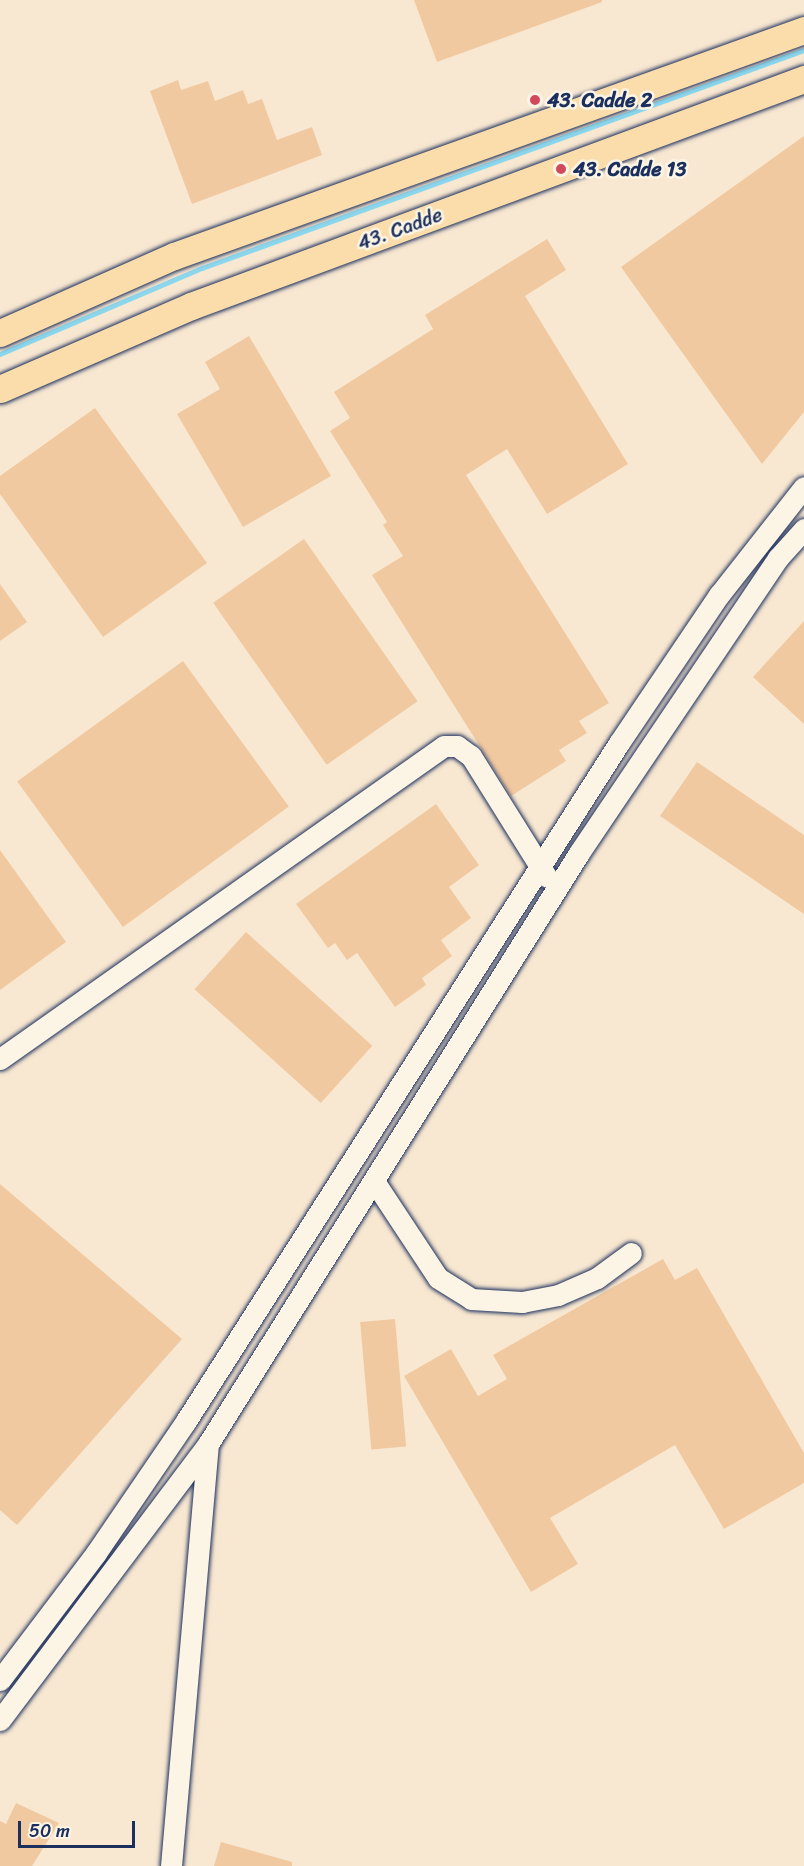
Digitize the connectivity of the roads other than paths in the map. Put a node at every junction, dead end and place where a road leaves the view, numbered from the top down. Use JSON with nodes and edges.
{"nodes":[{"id":1,"x":804,"y":30,"type":"edge"},
{"id":2,"x":804,"y":79,"type":"edge"},
{"id":3,"x":0,"y":333,"type":"edge"},
{"id":4,"x":0,"y":389,"type":"edge"},
{"id":5,"x":804,"y":487,"type":"edge"},
{"id":6,"x":804,"y":529,"type":"edge"},
{"id":7,"x":539,"y":866,"type":"junction"},
{"id":8,"x":556,"y":889,"type":"junction"},
{"id":9,"x":0,"y":1059,"type":"edge"},
{"id":10,"x":374,"y":1181,"type":"junction"},
{"id":11,"x":631,"y":1253,"type":"dead end"},
{"id":12,"x":186,"y":1421,"type":"junction"},
{"id":13,"x":208,"y":1444,"type":"junction"},
{"id":14,"x":0,"y":1680,"type":"edge"},
{"id":15,"x":0,"y":1720,"type":"edge"},
{"id":16,"x":171,"y":1866,"type":"edge"}],
"edges":[{"from":1,"to":3,"type":"main road"},
{"from":2,"to":4,"type":"main road","name":"43. Cadde"},
{"from":5,"to":7,"type":"street"},
{"from":6,"to":8,"type":"street"},
{"from":7,"to":8,"type":"street"},
{"from":7,"to":9,"type":"street"},
{"from":7,"to":12,"type":"street"},
{"from":8,"to":10,"type":"street"},
{"from":10,"to":11,"type":"street"},
{"from":10,"to":13,"type":"street"},
{"from":12,"to":13,"type":"street"},
{"from":12,"to":14,"type":"street"},
{"from":13,"to":15,"type":"street"},
{"from":13,"to":16,"type":"street"}]}
